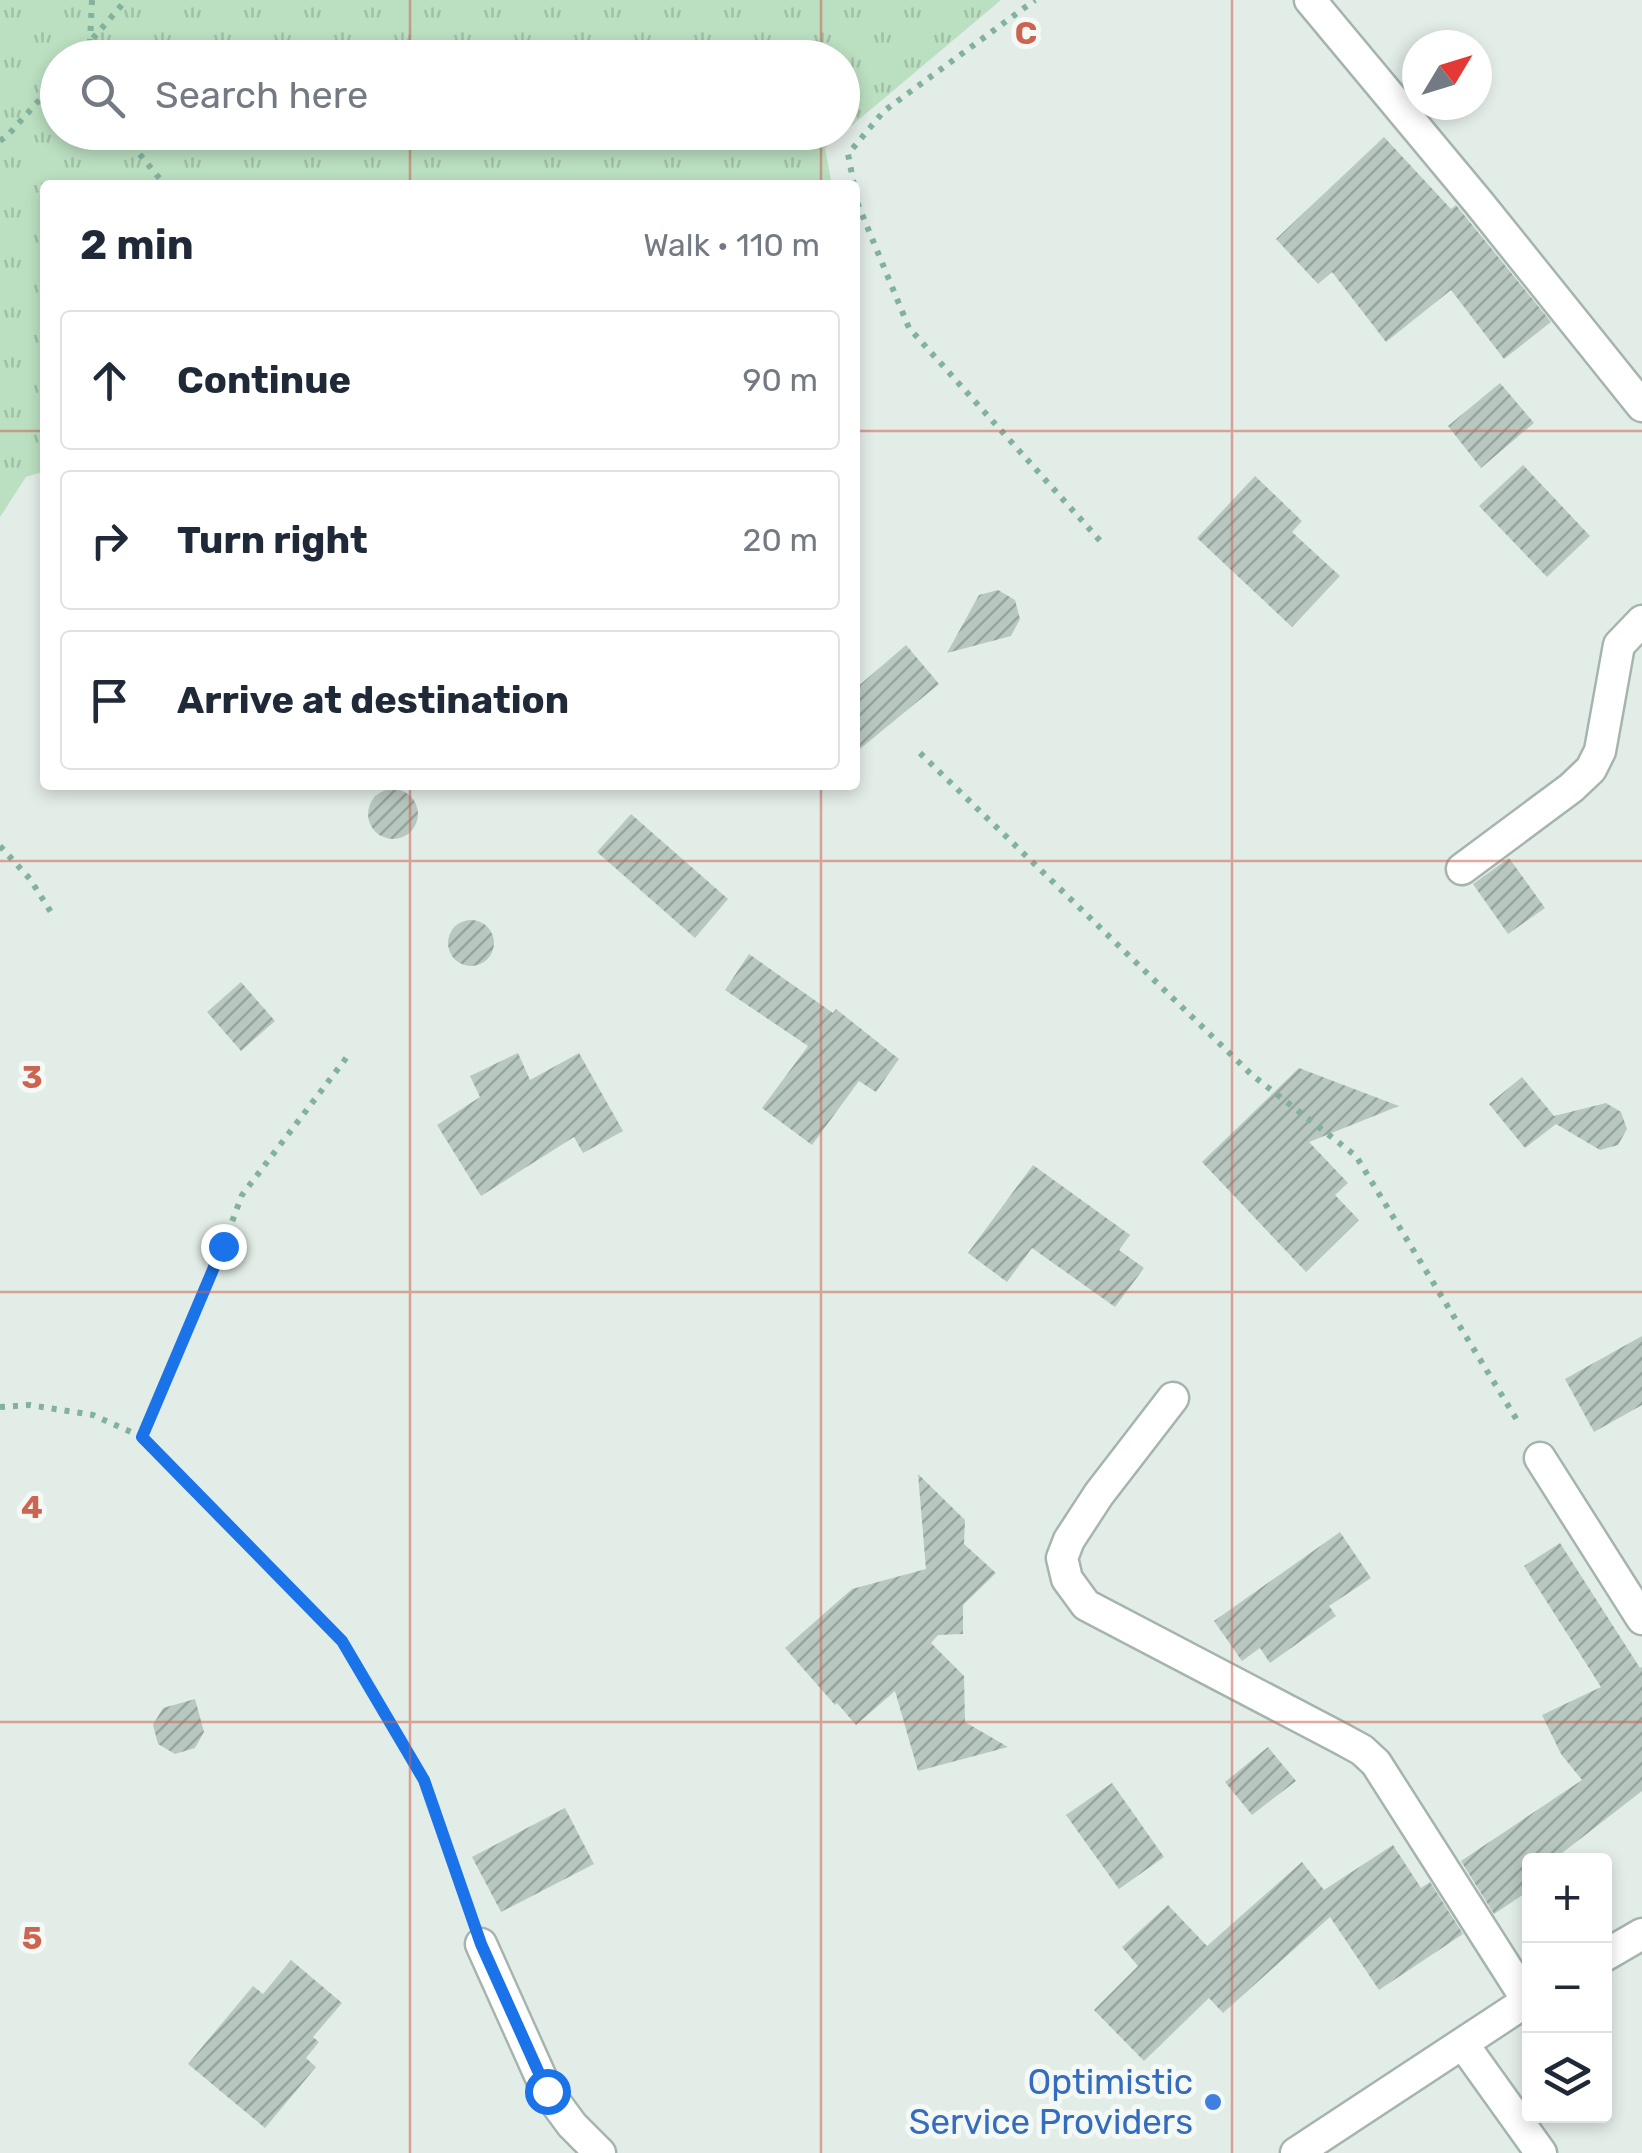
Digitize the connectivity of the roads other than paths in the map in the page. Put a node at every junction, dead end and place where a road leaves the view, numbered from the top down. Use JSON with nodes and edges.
{"nodes":[{"id":1,"x":1310,"y":0,"type":"edge"},
{"id":2,"x":1642,"y":406,"type":"edge"},
{"id":3,"x":1642,"y":621,"type":"edge"},
{"id":4,"x":1462,"y":869,"type":"dead end"},
{"id":5,"x":1174,"y":1398,"type":"dead end"},
{"id":6,"x":1540,"y":1458,"type":"road end"},
{"id":7,"x":1642,"y":1619,"type":"edge"},
{"id":8,"x":1642,"y":1934,"type":"edge"},
{"id":9,"x":481,"y":1944,"type":"road end"},
{"id":10,"x":1612,"y":1951,"type":"edge"},
{"id":11,"x":1522,"y":1991,"type":"edge"},
{"id":12,"x":1522,"y":2004,"type":"edge"},
{"id":13,"x":1462,"y":2044,"type":"junction"},
{"id":14,"x":600,"y":2153,"type":"edge"},
{"id":15,"x":1296,"y":2153,"type":"edge"},
{"id":16,"x":1541,"y":2153,"type":"edge"}],
"edges":[{"from":1,"to":2,"type":"street"},
{"from":3,"to":4,"type":"street"},
{"from":5,"to":11,"type":"street"},
{"from":6,"to":7,"type":"street"},
{"from":8,"to":10,"type":"street"},
{"from":9,"to":14,"type":"street"},
{"from":12,"to":13,"type":"street"},
{"from":13,"to":15,"type":"street"},
{"from":13,"to":16,"type":"street"}]}
